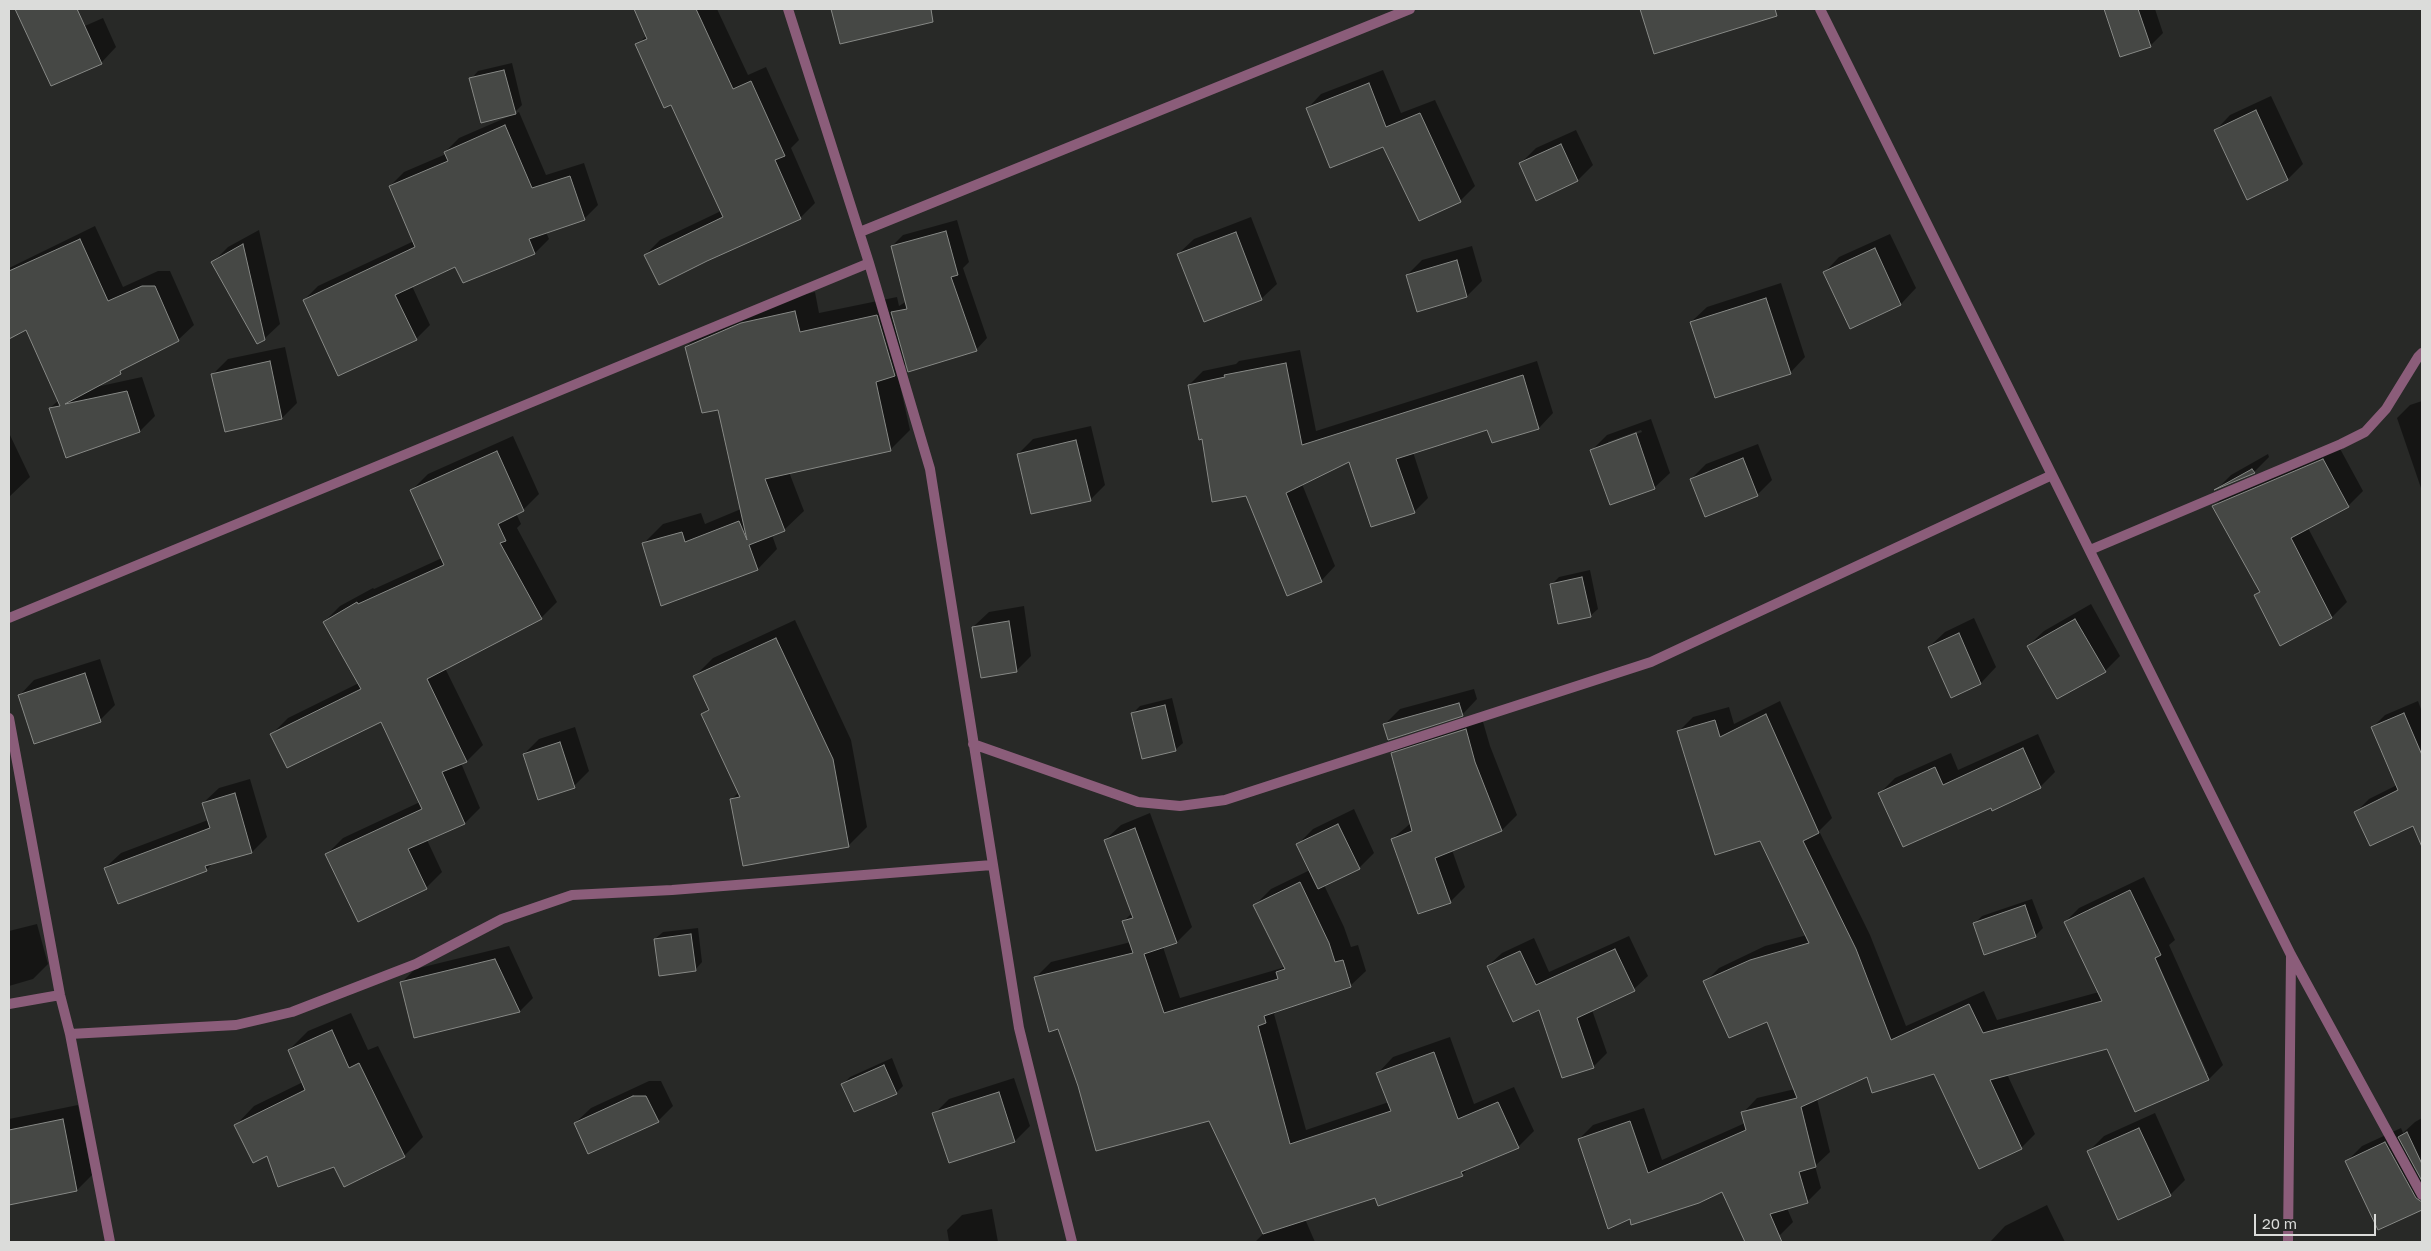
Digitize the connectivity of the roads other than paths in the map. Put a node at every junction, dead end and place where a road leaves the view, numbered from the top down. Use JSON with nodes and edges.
{"nodes":[{"id":1,"x":788,"y":9,"type":"edge"},
{"id":2,"x":1410,"y":9,"type":"edge"},
{"id":3,"x":1820,"y":9,"type":"edge"},
{"id":4,"x":860,"y":232,"type":"junction"},
{"id":5,"x":870,"y":263,"type":"junction"},
{"id":6,"x":2422,"y":353,"type":"edge"},
{"id":7,"x":2052,"y":475,"type":"junction"},
{"id":8,"x":2090,"y":550,"type":"junction"},
{"id":9,"x":9,"y":618,"type":"edge"},
{"id":10,"x":9,"y":718,"type":"edge"},
{"id":11,"x":974,"y":744,"type":"junction"},
{"id":12,"x":992,"y":865,"type":"junction"},
{"id":13,"x":2291,"y":955,"type":"junction"},
{"id":14,"x":60,"y":995,"type":"junction"},
{"id":15,"x":9,"y":1004,"type":"edge"},
{"id":16,"x":70,"y":1034,"type":"junction"},
{"id":17,"x":2422,"y":1195,"type":"edge"},
{"id":18,"x":110,"y":1242,"type":"edge"},
{"id":19,"x":1072,"y":1242,"type":"edge"},
{"id":20,"x":2288,"y":1242,"type":"edge"}],
"edges":[{"from":1,"to":4,"type":"street"},
{"from":2,"to":4,"type":"street"},
{"from":3,"to":7,"type":"street"},
{"from":4,"to":5,"type":"street"},
{"from":5,"to":9,"type":"street"},
{"from":5,"to":11,"type":"street"},
{"from":6,"to":8,"type":"street"},
{"from":7,"to":8,"type":"street"},
{"from":7,"to":11,"type":"street"},
{"from":8,"to":13,"type":"street"},
{"from":10,"to":14,"type":"street"},
{"from":11,"to":12,"type":"street"},
{"from":12,"to":16,"type":"street"},
{"from":12,"to":19,"type":"street"},
{"from":13,"to":17,"type":"street"},
{"from":13,"to":20,"type":"street"},
{"from":14,"to":15,"type":"street"},
{"from":14,"to":16,"type":"street"},
{"from":16,"to":18,"type":"street"}]}
